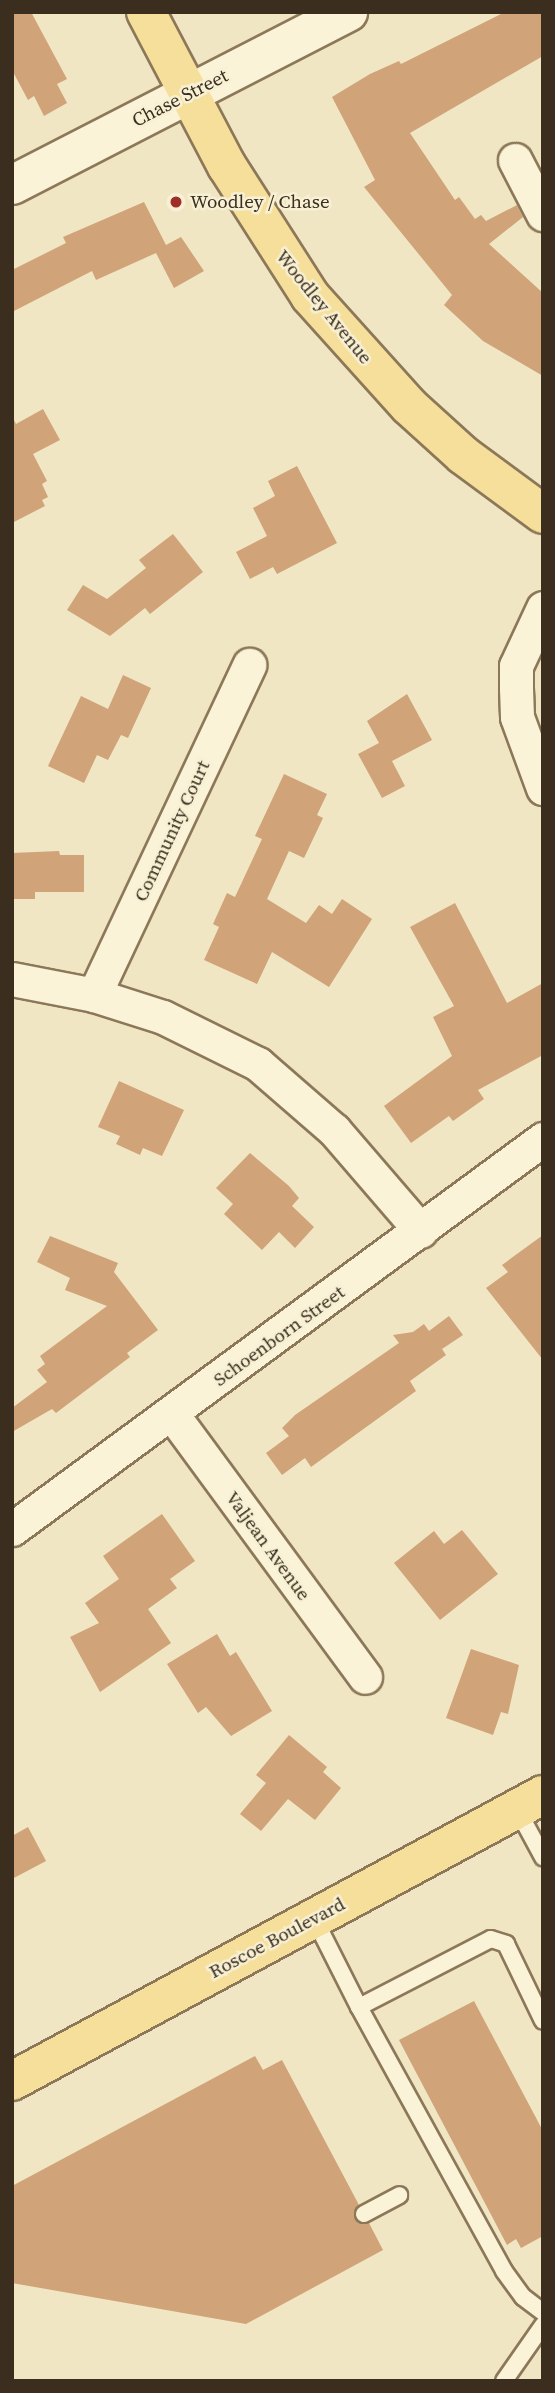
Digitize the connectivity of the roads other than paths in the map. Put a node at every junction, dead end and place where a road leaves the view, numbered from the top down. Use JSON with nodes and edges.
{"nodes":[{"id":1,"x":146,"y":12,"type":"edge"},
{"id":2,"x":348,"y":12,"type":"edge"},
{"id":3,"x":188,"y":94,"type":"junction"},
{"id":4,"x":515,"y":160,"type":"dead end"},
{"id":5,"x":12,"y":184,"type":"edge"},
{"id":6,"x":543,"y":214,"type":"edge"},
{"id":7,"x":543,"y":514,"type":"edge"},
{"id":8,"x":543,"y":608,"type":"edge"},
{"id":9,"x":249,"y":666,"type":"dead end"},
{"id":10,"x":543,"y":788,"type":"edge"},
{"id":11,"x":12,"y":979,"type":"edge"},
{"id":12,"x":94,"y":995,"type":"junction"},
{"id":13,"x":543,"y":1139,"type":"edge"},
{"id":14,"x":421,"y":1231,"type":"junction"},
{"id":15,"x":172,"y":1414,"type":"junction"},
{"id":16,"x":12,"y":1529,"type":"edge"},
{"id":17,"x":365,"y":1678,"type":"dead end"},
{"id":18,"x":530,"y":1802,"type":"edge"},
{"id":19,"x":543,"y":1857,"type":"edge"},
{"id":20,"x":314,"y":1918,"type":"junction"},
{"id":21,"x":359,"y":2007,"type":"junction"},
{"id":22,"x":543,"y":2021,"type":"edge"},
{"id":23,"x":12,"y":2081,"type":"edge"},
{"id":24,"x":399,"y":2195,"type":"dead end"},
{"id":25,"x":364,"y":2214,"type":"dead end"},
{"id":26,"x":543,"y":2312,"type":"edge"},
{"id":27,"x":543,"y":2325,"type":"edge"},
{"id":28,"x":504,"y":2381,"type":"edge"}],
"edges":[{"from":1,"to":3,"type":"main road","name":"Woodley Avenue"},
{"from":2,"to":3,"type":"street","name":"Chase Street"},
{"from":3,"to":5,"type":"street","name":"Chase Street"},
{"from":3,"to":7,"type":"main road","name":"Woodley Avenue"},
{"from":4,"to":6,"type":"street"},
{"from":8,"to":10,"type":"street"},
{"from":9,"to":12,"type":"street","name":"Community Court"},
{"from":11,"to":12,"type":"street"},
{"from":12,"to":14,"type":"street"},
{"from":13,"to":14,"type":"street","name":"Schoenborn Street"},
{"from":14,"to":15,"type":"street","name":"Schoenborn Street"},
{"from":15,"to":16,"type":"street","name":"Schoenborn Street"},
{"from":15,"to":17,"type":"street","name":"Valjean Avenue"},
{"from":18,"to":19,"type":"lane"},
{"from":18,"to":20,"type":"main road","name":"Roscoe Boulevard"},
{"from":20,"to":21,"type":"lane"},
{"from":20,"to":23,"type":"main road","name":"Roscoe Boulevard"},
{"from":21,"to":22,"type":"lane"},
{"from":21,"to":26,"type":"lane"},
{"from":24,"to":25,"type":"lane"},
{"from":27,"to":28,"type":"lane"}]}
